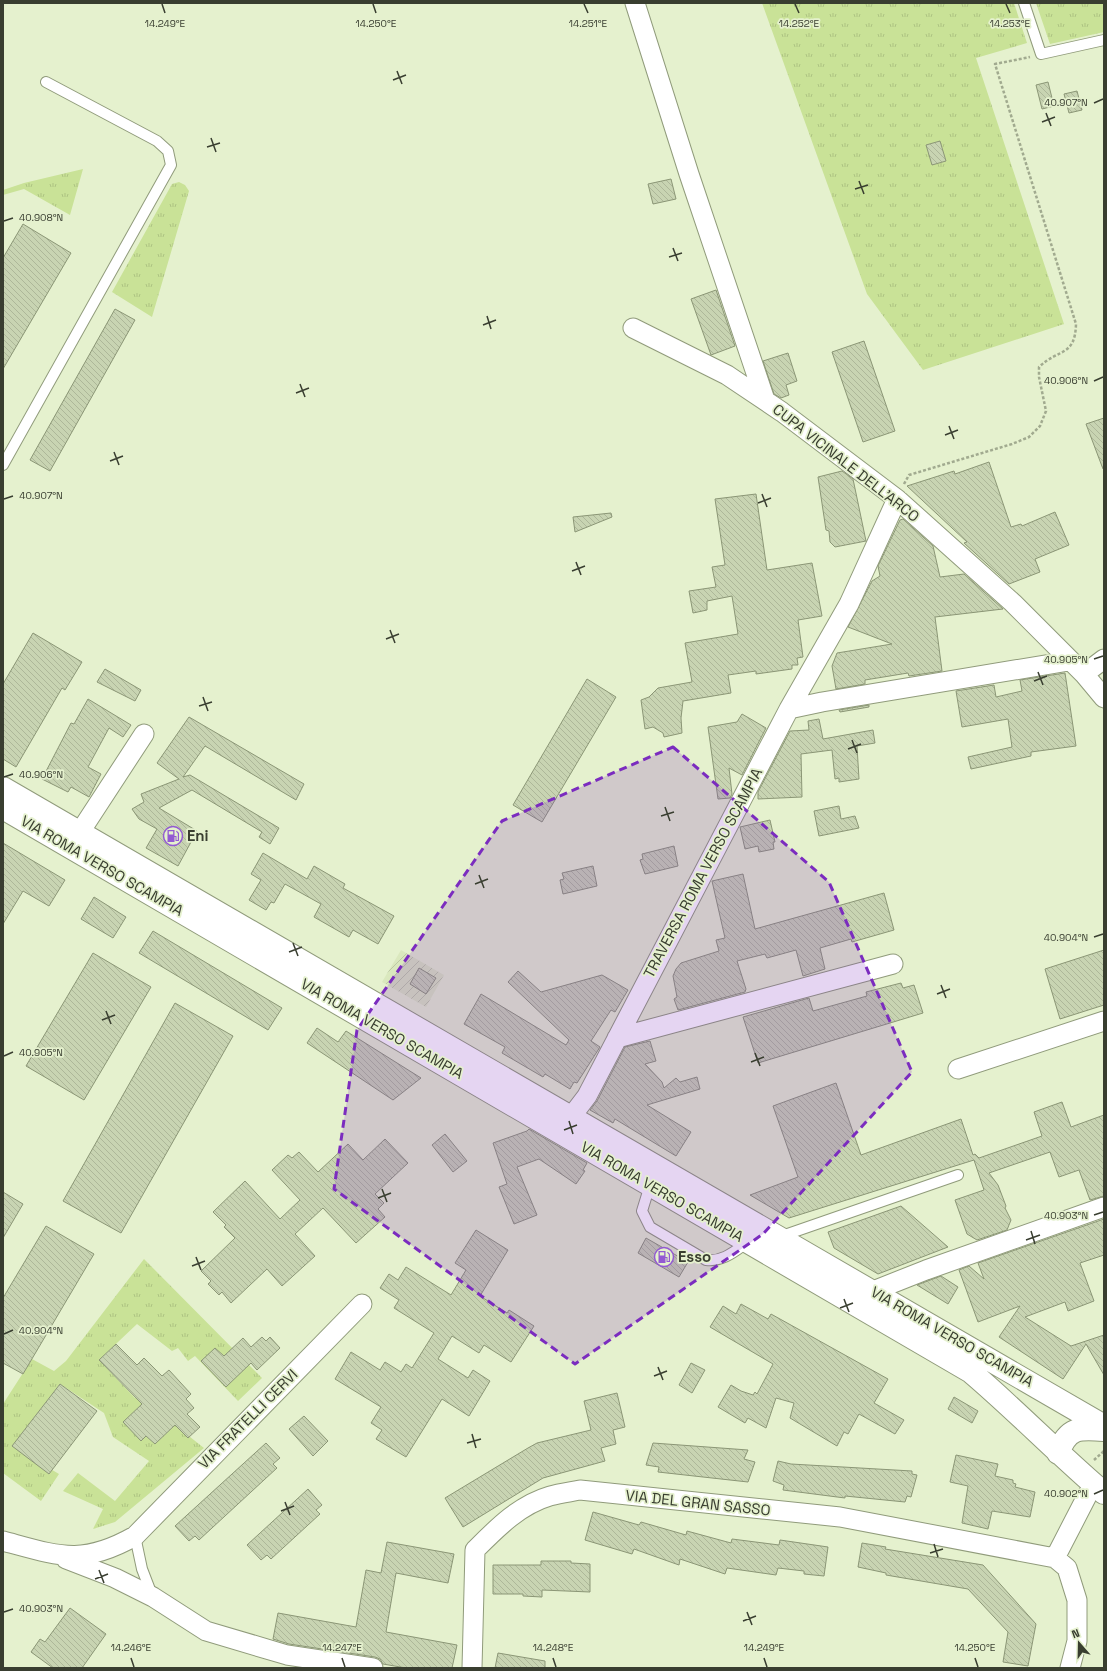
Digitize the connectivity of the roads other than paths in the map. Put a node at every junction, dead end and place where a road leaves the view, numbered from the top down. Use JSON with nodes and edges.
{"nodes":[{"id":1,"x":635,"y":3,"type":"edge"},
{"id":2,"x":1024,"y":3,"type":"edge"},
{"id":3,"x":1104,"y":40,"type":"edge"},
{"id":4,"x":46,"y":82,"type":"dead end"},
{"id":5,"x":633,"y":328,"type":"dead end"},
{"id":6,"x":765,"y":400,"type":"junction"},
{"id":7,"x":3,"y":465,"type":"edge"},
{"id":8,"x":897,"y":499,"type":"junction"},
{"id":9,"x":1104,"y":659,"type":"edge"},
{"id":10,"x":1069,"y":661,"type":"junction"},
{"id":11,"x":1084,"y":674,"type":"junction"},
{"id":12,"x":1104,"y":698,"type":"edge"},
{"id":13,"x":789,"y":709,"type":"junction"},
{"id":14,"x":144,"y":734,"type":"dead end"},
{"id":15,"x":3,"y":788,"type":"edge"},
{"id":16,"x":3,"y":808,"type":"edge"},
{"id":17,"x":75,"y":840,"type":"junction"},
{"id":18,"x":893,"y":964,"type":"dead end"},
{"id":19,"x":1104,"y":1021,"type":"edge"},
{"id":20,"x":617,"y":1038,"type":"junction"},
{"id":21,"x":958,"y":1069,"type":"dead end"},
{"id":22,"x":571,"y":1117,"type":"junction"},
{"id":23,"x":958,"y":1175,"type":"dead end"},
{"id":24,"x":650,"y":1185,"type":"junction"},
{"id":25,"x":1104,"y":1207,"type":"edge"},
{"id":26,"x":779,"y":1237,"type":"junction"},
{"id":27,"x":755,"y":1246,"type":"junction"},
{"id":28,"x":873,"y":1291,"type":"junction"},
{"id":29,"x":362,"y":1304,"type":"dead end"},
{"id":30,"x":1104,"y":1426,"type":"edge"},
{"id":31,"x":1104,"y":1430,"type":"edge"},
{"id":32,"x":1058,"y":1453,"type":"junction"},
{"id":33,"x":1099,"y":1489,"type":"edge"},
{"id":34,"x":135,"y":1536,"type":"junction"},
{"id":35,"x":3,"y":1541,"type":"edge"},
{"id":36,"x":59,"y":1556,"type":"junction"},
{"id":37,"x":1055,"y":1558,"type":"junction"},
{"id":38,"x":153,"y":1597,"type":"junction"},
{"id":39,"x":287,"y":1661,"type":"edge"},
{"id":40,"x":373,"y":1668,"type":"edge"},
{"id":41,"x":472,"y":1668,"type":"edge"},
{"id":42,"x":1070,"y":1668,"type":"edge"}],
"edges":[{"from":1,"to":6,"type":"street"},
{"from":2,"to":3,"type":"lane"},
{"from":4,"to":7,"type":"lane"},
{"from":5,"to":6,"type":"street","name":"CUPA VICINALE DELL'ARCO"},
{"from":6,"to":8,"type":"street","name":"CUPA VICINALE DELL'ARCO"},
{"from":8,"to":10,"type":"street","name":"CUPA VICINALE DELL'ARCO"},
{"from":8,"to":13,"type":"street","name":"TRAVERSA ROMA VERSO SCAMPIA"},
{"from":9,"to":11,"type":"street"},
{"from":10,"to":11,"type":"street","name":"CUPA VICINALE DELL'ARCO"},
{"from":10,"to":13,"type":"street"},
{"from":11,"to":12,"type":"street","name":"CUPA VICINALE DELL'ARCO"},
{"from":13,"to":20,"type":"street","name":"TRAVERSA ROMA VERSO SCAMPIA"},
{"from":14,"to":17,"type":"street","name":"VIA ROMA VERSO SCAMPIA"},
{"from":15,"to":17,"type":"main road","name":"VIA ROMA VERSO SCAMPIA"},
{"from":16,"to":17,"type":"main road","name":"VIA ROMA VERSO SCAMPIA"},
{"from":17,"to":22,"type":"main road","name":"VIA ROMA VERSO SCAMPIA"},
{"from":17,"to":24,"type":"main road","name":"VIA ROMA VERSO SCAMPIA"},
{"from":18,"to":20,"type":"street"},
{"from":19,"to":21,"type":"street"},
{"from":20,"to":22,"type":"street","name":"TRAVERSA ROMA VERSO SCAMPIA"},
{"from":22,"to":26,"type":"main road","name":"VIA ROMA VERSO SCAMPIA"},
{"from":23,"to":26,"type":"lane","name":"VIA ROMA VERSO SCAMPIA"},
{"from":24,"to":27,"type":"main road","name":"VIA ROMA VERSO SCAMPIA"},
{"from":24,"to":27,"type":"lane"},
{"from":25,"to":28,"type":"street"},
{"from":26,"to":27,"type":"lane","name":"VIA ROMA VERSO SCAMPIA"},
{"from":26,"to":28,"type":"main road","name":"VIA ROMA VERSO SCAMPIA"},
{"from":27,"to":32,"type":"main road","name":"VIA ROMA VERSO SCAMPIA"},
{"from":28,"to":30,"type":"main road","name":"VIA ROMA VERSO SCAMPIA"},
{"from":29,"to":34,"type":"street","name":"VIA FRATELLI CERVI"},
{"from":31,"to":32,"type":"main road"},
{"from":32,"to":33,"type":"main road","name":"VIA ROMA VERSO SCAMPIA"},
{"from":33,"to":37,"type":"street"},
{"from":34,"to":36,"type":"street","name":"VIA FRATELLI CERVI"},
{"from":34,"to":38,"type":"lane"},
{"from":35,"to":36,"type":"street","name":"VIA FRATELLI CERVI"},
{"from":36,"to":38,"type":"street"},
{"from":37,"to":41,"type":"street","name":"VIA DEL GRAN SASSO"},
{"from":37,"to":42,"type":"street"},
{"from":38,"to":39,"type":"street"},
{"from":39,"to":40,"type":"street"}]}
